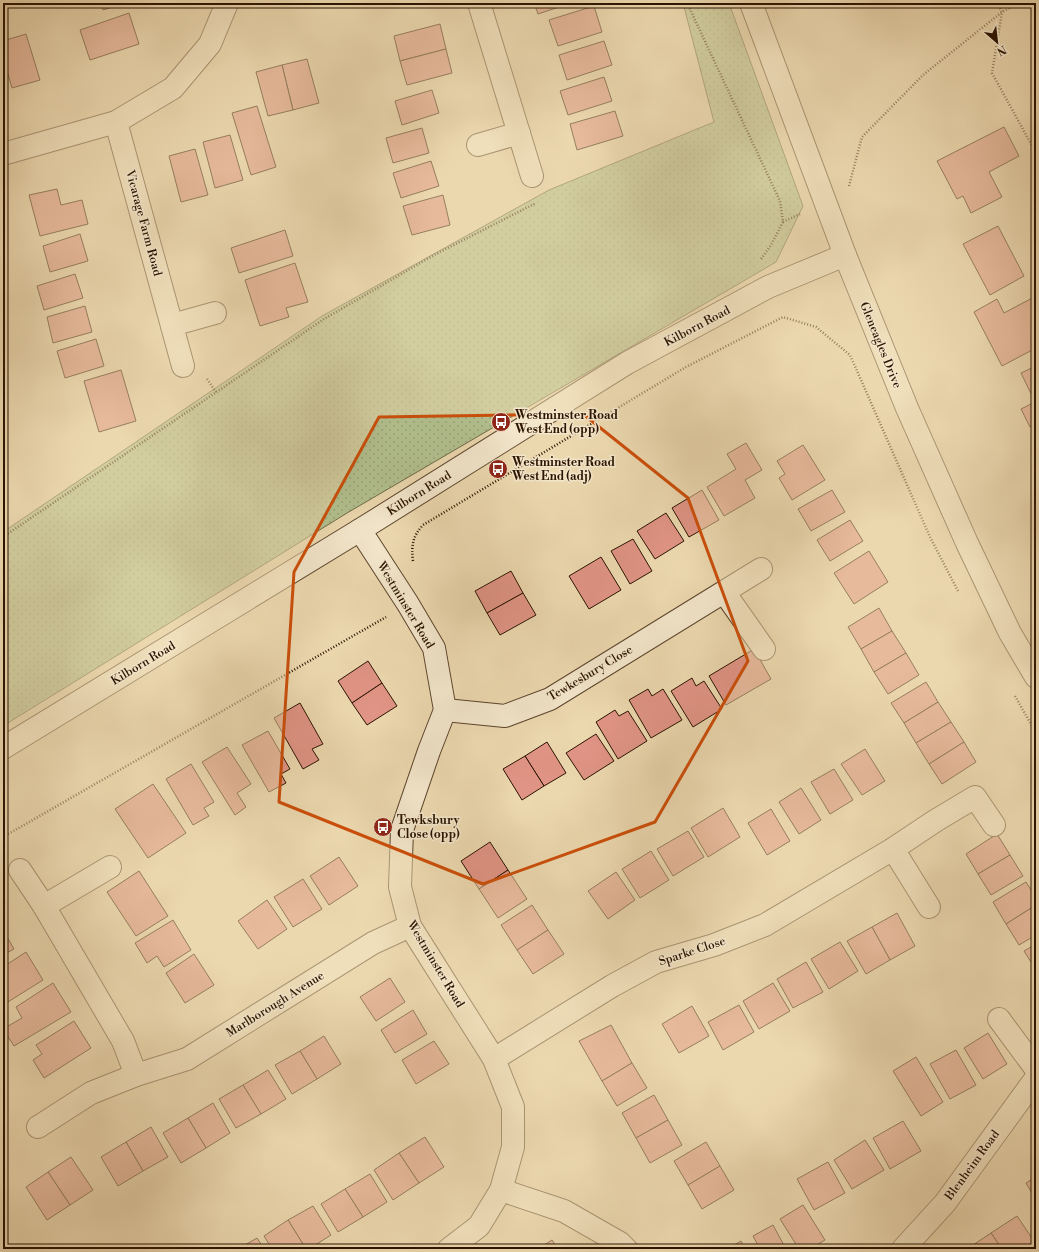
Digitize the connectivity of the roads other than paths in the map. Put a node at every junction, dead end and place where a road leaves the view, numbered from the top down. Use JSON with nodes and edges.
{"nodes":[{"id":1,"x":227,"y":3,"type":"edge"},
{"id":2,"x":479,"y":3,"type":"edge"},
{"id":3,"x":751,"y":3,"type":"edge"},
{"id":4,"x":116,"y":122,"type":"junction"},
{"id":5,"x":519,"y":133,"type":"junction"},
{"id":6,"x":478,"y":145,"type":"dead end"},
{"id":7,"x":3,"y":154,"type":"edge"},
{"id":8,"x":532,"y":176,"type":"road end"},
{"id":9,"x":845,"y":255,"type":"junction"},
{"id":10,"x":215,"y":313,"type":"dead end"},
{"id":11,"x":172,"y":325,"type":"junction"},
{"id":12,"x":183,"y":366,"type":"dead end"},
{"id":13,"x":360,"y":530,"type":"junction"},
{"id":14,"x":761,"y":569,"type":"dead end"},
{"id":15,"x":724,"y":592,"type":"junction"},
{"id":16,"x":764,"y":649,"type":"dead end"},
{"id":17,"x":1036,"y":677,"type":"edge"},
{"id":18,"x":445,"y":710,"type":"junction"},
{"id":19,"x":3,"y":748,"type":"edge"},
{"id":20,"x":994,"y":825,"type":"dead end"},
{"id":21,"x":893,"y":849,"type":"junction"},
{"id":22,"x":110,"y":867,"type":"dead end"},
{"id":23,"x":20,"y":870,"type":"dead end"},
{"id":24,"x":44,"y":906,"type":"junction"},
{"id":25,"x":929,"y":907,"type":"dead end"},
{"id":26,"x":410,"y":926,"type":"junction"},
{"id":27,"x":999,"y":1019,"type":"dead end"},
{"id":28,"x":494,"y":1059,"type":"junction"},
{"id":29,"x":1036,"y":1069,"type":"edge"},
{"id":30,"x":136,"y":1075,"type":"junction"},
{"id":31,"x":1036,"y":1078,"type":"edge"},
{"id":32,"x":38,"y":1127,"type":"dead end"},
{"id":33,"x":501,"y":1190,"type":"junction"},
{"id":34,"x":449,"y":1249,"type":"edge"},
{"id":35,"x":626,"y":1249,"type":"edge"},
{"id":36,"x":903,"y":1249,"type":"edge"}],
"edges":[{"from":1,"to":4,"type":"street"},
{"from":2,"to":5,"type":"street"},
{"from":3,"to":9,"type":"street","name":"Gleneagles Drive"},
{"from":4,"to":7,"type":"street"},
{"from":4,"to":11,"type":"street","name":"Vicarage Farm Road"},
{"from":5,"to":6,"type":"street"},
{"from":5,"to":8,"type":"street"},
{"from":9,"to":13,"type":"street","name":"Kilborn Road"},
{"from":9,"to":17,"type":"street","name":"Gleneagles Drive"},
{"from":10,"to":11,"type":"street"},
{"from":11,"to":12,"type":"street","name":"Vicarage Farm Road"},
{"from":13,"to":18,"type":"street","name":"Westminster Road"},
{"from":13,"to":19,"type":"street","name":"Kilborn Road"},
{"from":14,"to":15,"type":"street","name":"Tewkesbury Close"},
{"from":15,"to":16,"type":"street"},
{"from":15,"to":18,"type":"street","name":"Tewkesbury Close"},
{"from":18,"to":26,"type":"street","name":"Westminster Road"},
{"from":20,"to":21,"type":"street","name":"Sparke Close"},
{"from":21,"to":25,"type":"street"},
{"from":21,"to":28,"type":"street","name":"Sparke Close"},
{"from":22,"to":24,"type":"street"},
{"from":23,"to":24,"type":"street"},
{"from":24,"to":30,"type":"street"},
{"from":26,"to":28,"type":"street","name":"Westminster Road"},
{"from":26,"to":30,"type":"street","name":"Marlborough Avenue"},
{"from":27,"to":29,"type":"street"},
{"from":28,"to":33,"type":"street","name":"Westminster Road"},
{"from":30,"to":32,"type":"street","name":"Marlborough Avenue"},
{"from":31,"to":36,"type":"street","name":"Blenheim Road"},
{"from":33,"to":34,"type":"street","name":"Westminster Road"},
{"from":33,"to":35,"type":"street"}]}
